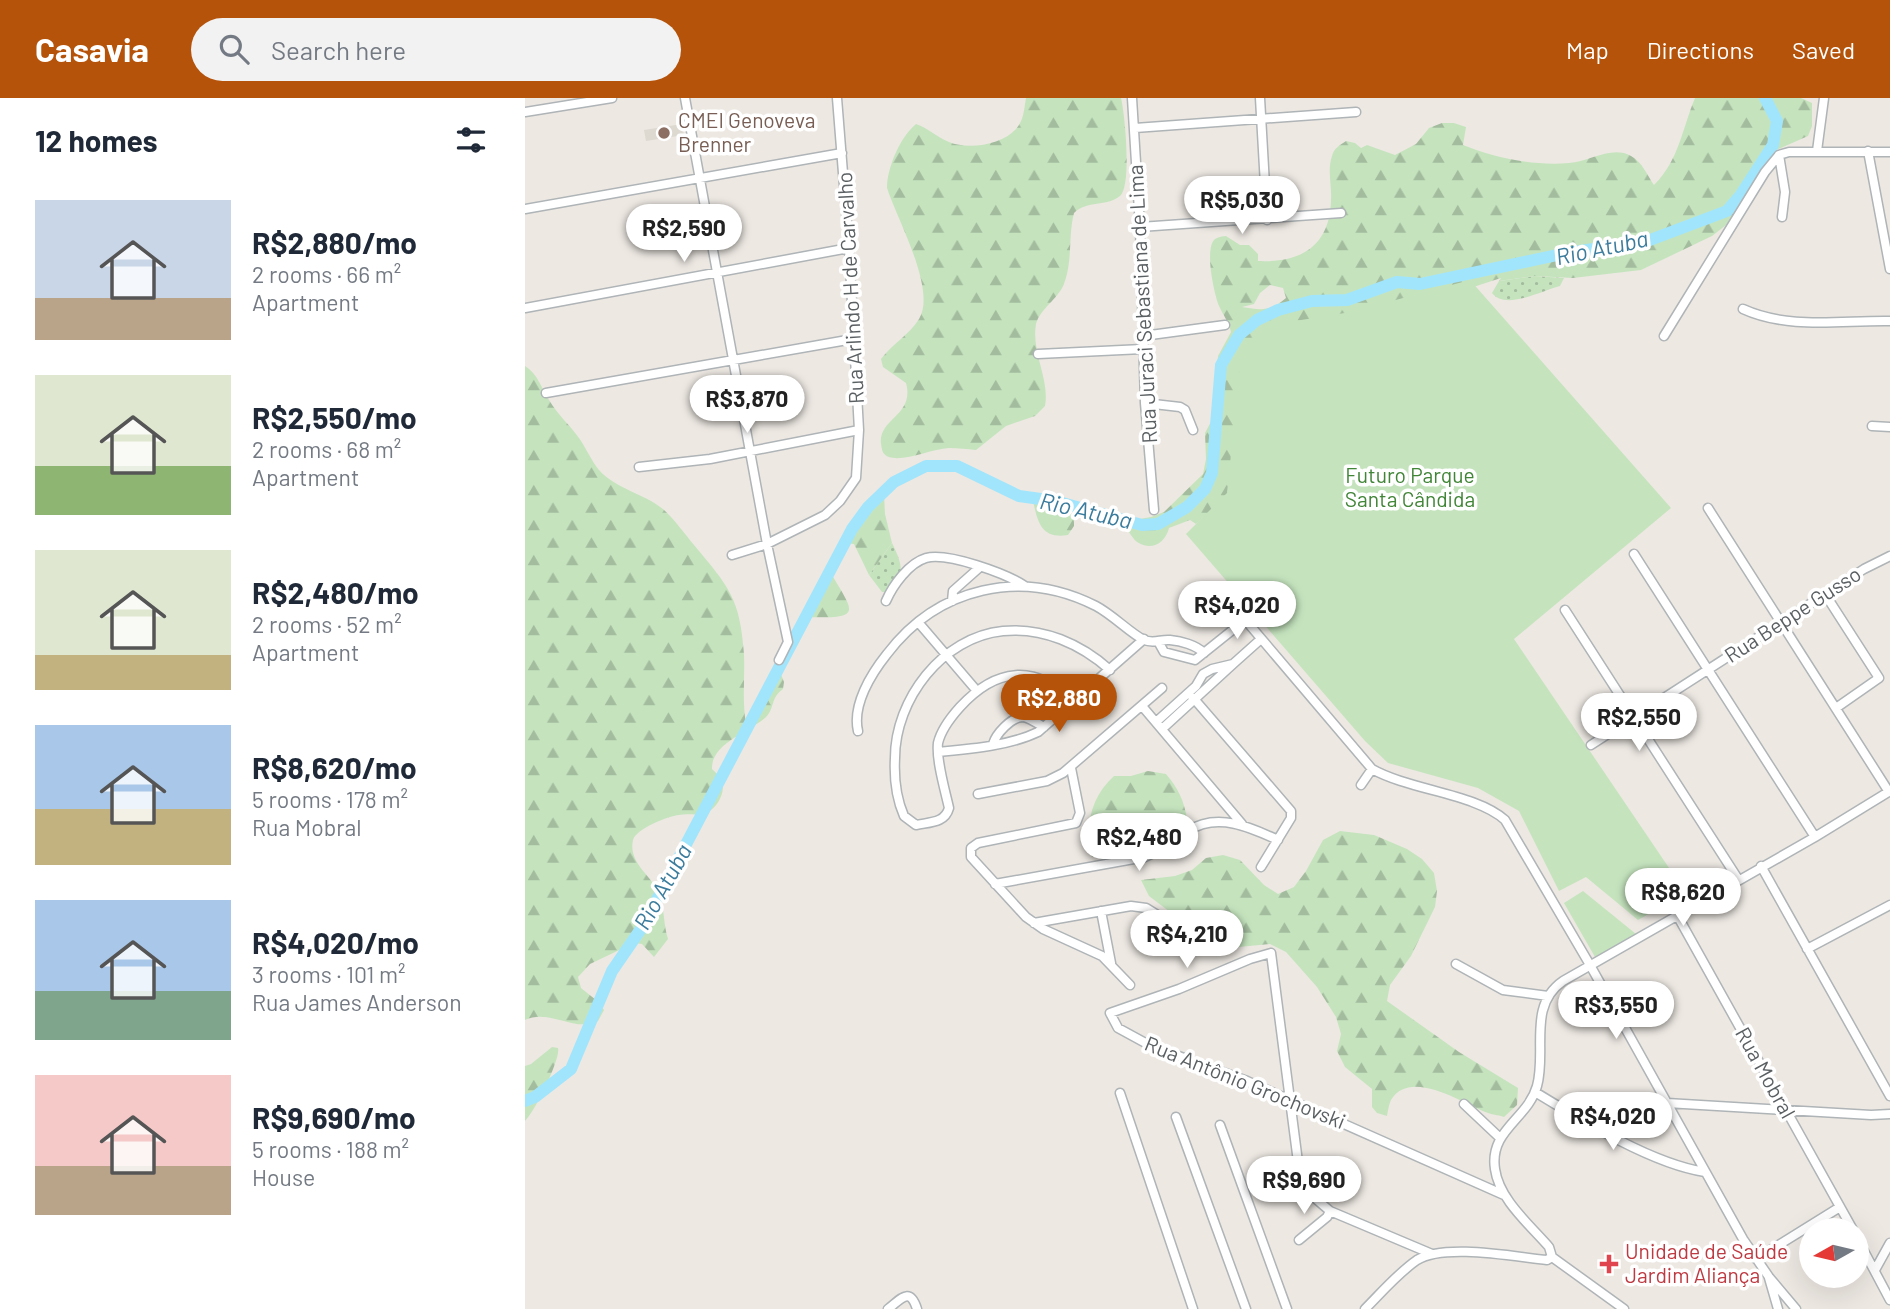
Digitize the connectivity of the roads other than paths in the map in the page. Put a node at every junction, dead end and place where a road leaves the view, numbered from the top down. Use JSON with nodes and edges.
{"nodes":[{"id":1,"x":612,"y":98,"type":"edge"},
{"id":2,"x":685,"y":98,"type":"edge"},
{"id":3,"x":837,"y":98,"type":"edge"},
{"id":4,"x":1132,"y":98,"type":"edge"},
{"id":5,"x":1260,"y":98,"type":"edge"},
{"id":6,"x":1826,"y":99,"type":"edge"},
{"id":7,"x":525,"y":112,"type":"edge"},
{"id":8,"x":1356,"y":113,"type":"dead end"},
{"id":9,"x":1259,"y":121,"type":"junction"},
{"id":10,"x":1135,"y":128,"type":"junction"},
{"id":11,"x":1817,"y":151,"type":"junction"},
{"id":12,"x":1868,"y":151,"type":"junction"},
{"id":13,"x":1890,"y":152,"type":"edge"},
{"id":14,"x":842,"y":153,"type":"junction"},
{"id":15,"x":1779,"y":155,"type":"junction"},
{"id":16,"x":699,"y":178,"type":"junction"},
{"id":17,"x":525,"y":209,"type":"edge"},
{"id":18,"x":1341,"y":213,"type":"dead end"},
{"id":19,"x":1782,"y":217,"type":"dead end"},
{"id":20,"x":1267,"y":220,"type":"junction"},
{"id":21,"x":1140,"y":227,"type":"junction"},
{"id":22,"x":849,"y":248,"type":"junction"},
{"id":23,"x":1890,"y":269,"type":"edge"},
{"id":24,"x":718,"y":272,"type":"junction"},
{"id":25,"x":525,"y":308,"type":"edge"},
{"id":26,"x":1743,"y":309,"type":"dead end"},
{"id":27,"x":1890,"y":321,"type":"edge"},
{"id":28,"x":1224,"y":325,"type":"dead end"},
{"id":29,"x":1143,"y":336,"type":"junction"},
{"id":30,"x":1664,"y":336,"type":"dead end"},
{"id":31,"x":853,"y":339,"type":"junction"},
{"id":32,"x":1143,"y":349,"type":"junction"},
{"id":33,"x":1038,"y":354,"type":"dead end"},
{"id":34,"x":734,"y":360,"type":"junction"},
{"id":35,"x":546,"y":393,"type":"dead end"},
{"id":36,"x":1145,"y":403,"type":"junction"},
{"id":37,"x":1873,"y":426,"type":"dead end"},
{"id":38,"x":1890,"y":427,"type":"edge"},
{"id":39,"x":859,"y":429,"type":"junction"},
{"id":40,"x":1193,"y":430,"type":"dead end"},
{"id":41,"x":750,"y":450,"type":"junction"},
{"id":42,"x":639,"y":467,"type":"dead end"},
{"id":43,"x":1708,"y":508,"type":"dead end"},
{"id":44,"x":1154,"y":510,"type":"dead end"},
{"id":45,"x":767,"y":544,"type":"junction"},
{"id":46,"x":1634,"y":554,"type":"dead end"},
{"id":47,"x":732,"y":555,"type":"dead end"},
{"id":48,"x":1890,"y":556,"type":"edge"},
{"id":49,"x":981,"y":567,"type":"junction"},
{"id":50,"x":1025,"y":586,"type":"junction"},
{"id":51,"x":1825,"y":594,"type":"junction"},
{"id":52,"x":886,"y":601,"type":"dead end"},
{"id":53,"x":952,"y":601,"type":"junction"},
{"id":54,"x":1231,"y":603,"type":"dead end"},
{"id":55,"x":1565,"y":610,"type":"dead end"},
{"id":56,"x":1245,"y":620,"type":"junction"},
{"id":57,"x":918,"y":622,"type":"junction"},
{"id":58,"x":1781,"y":622,"type":"junction"},
{"id":59,"x":1144,"y":639,"type":"junction"},
{"id":60,"x":1261,"y":639,"type":"junction"},
{"id":61,"x":1159,"y":643,"type":"junction"},
{"id":62,"x":1204,"y":653,"type":"junction"},
{"id":63,"x":945,"y":656,"type":"junction"},
{"id":64,"x":779,"y":660,"type":"dead end"},
{"id":65,"x":1233,"y":664,"type":"junction"},
{"id":66,"x":1110,"y":670,"type":"junction"},
{"id":67,"x":1708,"y":670,"type":"junction"},
{"id":68,"x":1207,"y":671,"type":"junction"},
{"id":69,"x":1215,"y":682,"type":"junction"},
{"id":70,"x":1162,"y":688,"type":"dead end"},
{"id":71,"x":977,"y":691,"type":"junction"},
{"id":72,"x":1192,"y":696,"type":"junction"},
{"id":73,"x":1072,"y":701,"type":"junction"},
{"id":74,"x":1142,"y":706,"type":"junction"},
{"id":75,"x":1836,"y":708,"type":"junction"},
{"id":76,"x":1634,"y":718,"type":"junction"},
{"id":77,"x":1159,"y":726,"type":"junction"},
{"id":78,"x":1045,"y":727,"type":"junction"},
{"id":79,"x":857,"y":731,"type":"dead end"},
{"id":80,"x":993,"y":744,"type":"junction"},
{"id":81,"x":1591,"y":745,"type":"dead end"},
{"id":82,"x":938,"y":752,"type":"junction"},
{"id":83,"x":1071,"y":768,"type":"junction"},
{"id":84,"x":1372,"y":769,"type":"junction"},
{"id":85,"x":1361,"y":785,"type":"dead end"},
{"id":86,"x":1890,"y":791,"type":"edge"},
{"id":87,"x":978,"y":794,"type":"dead end"},
{"id":88,"x":1242,"y":824,"type":"junction"},
{"id":89,"x":1815,"y":837,"type":"junction"},
{"id":90,"x":1278,"y":840,"type":"junction"},
{"id":91,"x":1761,"y":866,"type":"junction"},
{"id":92,"x":1261,"y":867,"type":"dead end"},
{"id":93,"x":1738,"y":879,"type":"junction"},
{"id":94,"x":995,"y":884,"type":"junction"},
{"id":95,"x":1890,"y":905,"type":"edge"},
{"id":96,"x":1101,"y":911,"type":"junction"},
{"id":97,"x":1677,"y":915,"type":"junction"},
{"id":98,"x":1034,"y":923,"type":"junction"},
{"id":99,"x":1172,"y":924,"type":"dead end"},
{"id":100,"x":1807,"y":949,"type":"junction"},
{"id":101,"x":1111,"y":963,"type":"junction"},
{"id":102,"x":1457,"y":964,"type":"dead end"},
{"id":103,"x":1590,"y":965,"type":"junction"},
{"id":104,"x":1130,"y":985,"type":"dead end"},
{"id":105,"x":1548,"y":996,"type":"junction"},
{"id":106,"x":1535,"y":1092,"type":"junction"},
{"id":107,"x":1120,"y":1093,"type":"dead end"},
{"id":108,"x":1890,"y":1096,"type":"edge"},
{"id":109,"x":1290,"y":1100,"type":"junction"},
{"id":110,"x":1667,"y":1103,"type":"junction"},
{"id":111,"x":1464,"y":1104,"type":"dead end"},
{"id":112,"x":1786,"y":1110,"type":"junction"},
{"id":113,"x":1890,"y":1114,"type":"edge"},
{"id":114,"x":1176,"y":1117,"type":"dead end"},
{"id":115,"x":1220,"y":1125,"type":"dead end"},
{"id":116,"x":1499,"y":1137,"type":"junction"},
{"id":117,"x":1705,"y":1172,"type":"junction"},
{"id":118,"x":1504,"y":1195,"type":"junction"},
{"id":119,"x":1840,"y":1207,"type":"junction"},
{"id":120,"x":1330,"y":1211,"type":"junction"},
{"id":121,"x":1846,"y":1218,"type":"edge"},
{"id":122,"x":1299,"y":1240,"type":"dead end"},
{"id":123,"x":1890,"y":1243,"type":"edge"},
{"id":124,"x":1432,"y":1254,"type":"junction"},
{"id":125,"x":1552,"y":1257,"type":"junction"},
{"id":126,"x":1756,"y":1259,"type":"junction"},
{"id":127,"x":1869,"y":1259,"type":"edge"},
{"id":128,"x":1875,"y":1270,"type":"junction"},
{"id":129,"x":1769,"y":1277,"type":"junction"},
{"id":130,"x":1890,"y":1300,"type":"edge"},
{"id":131,"x":888,"y":1309,"type":"edge"},
{"id":132,"x":917,"y":1309,"type":"edge"},
{"id":133,"x":1193,"y":1309,"type":"edge"},
{"id":134,"x":1245,"y":1309,"type":"edge"},
{"id":135,"x":1287,"y":1309,"type":"edge"},
{"id":136,"x":1365,"y":1309,"type":"edge"},
{"id":137,"x":1624,"y":1309,"type":"edge"},
{"id":138,"x":1778,"y":1309,"type":"edge"},
{"id":139,"x":1796,"y":1309,"type":"edge"}],
"edges":[{"from":1,"to":7,"type":"street"},
{"from":2,"to":16,"type":"street"},
{"from":3,"to":14,"type":"street","name":"Rua Arlindo H de Carvalho"},
{"from":4,"to":10,"type":"street","name":"Rua Juraci Sebastiana de Lima"},
{"from":5,"to":9,"type":"street"},
{"from":6,"to":11,"type":"street"},
{"from":8,"to":9,"type":"street"},
{"from":9,"to":10,"type":"street"},
{"from":9,"to":20,"type":"street"},
{"from":10,"to":21,"type":"street","name":"Rua Juraci Sebastiana de Lima"},
{"from":11,"to":12,"type":"street"},
{"from":11,"to":15,"type":"street"},
{"from":12,"to":13,"type":"street"},
{"from":12,"to":23,"type":"street"},
{"from":14,"to":16,"type":"street"},
{"from":14,"to":22,"type":"street","name":"Rua Arlindo H de Carvalho"},
{"from":15,"to":19,"type":"street"},
{"from":15,"to":30,"type":"street"},
{"from":16,"to":17,"type":"street"},
{"from":16,"to":24,"type":"street"},
{"from":18,"to":20,"type":"street"},
{"from":20,"to":21,"type":"street"},
{"from":21,"to":29,"type":"street","name":"Rua Juraci Sebastiana de Lima"},
{"from":22,"to":24,"type":"street"},
{"from":22,"to":31,"type":"street","name":"Rua Arlindo H de Carvalho"},
{"from":24,"to":25,"type":"street"},
{"from":24,"to":34,"type":"street"},
{"from":26,"to":27,"type":"street"},
{"from":28,"to":29,"type":"street"},
{"from":29,"to":32,"type":"street","name":"Rua Juraci Sebastiana de Lima"},
{"from":31,"to":34,"type":"street"},
{"from":31,"to":39,"type":"street","name":"Rua Arlindo H de Carvalho"},
{"from":32,"to":33,"type":"street"},
{"from":32,"to":36,"type":"street","name":"Rua Juraci Sebastiana de Lima"},
{"from":34,"to":35,"type":"street"},
{"from":34,"to":41,"type":"street"},
{"from":36,"to":40,"type":"street"},
{"from":36,"to":44,"type":"street","name":"Rua Juraci Sebastiana de Lima"},
{"from":37,"to":38,"type":"street"},
{"from":39,"to":41,"type":"street"},
{"from":39,"to":45,"type":"street","name":"Rua Arlindo H de Carvalho"},
{"from":41,"to":42,"type":"street"},
{"from":41,"to":45,"type":"street"},
{"from":43,"to":58,"type":"street"},
{"from":45,"to":47,"type":"street"},
{"from":45,"to":64,"type":"street"},
{"from":46,"to":67,"type":"street"},
{"from":48,"to":51,"type":"street","name":"Rua Beppe Gusso"},
{"from":49,"to":50,"type":"street"},
{"from":49,"to":52,"type":"street"},
{"from":49,"to":53,"type":"street"},
{"from":50,"to":53,"type":"street"},
{"from":50,"to":59,"type":"street"},
{"from":51,"to":58,"type":"street","name":"Rua Beppe Gusso"},
{"from":51,"to":75,"type":"street"},
{"from":53,"to":57,"type":"street"},
{"from":54,"to":56,"type":"street"},
{"from":55,"to":76,"type":"street"},
{"from":56,"to":60,"type":"street"},
{"from":56,"to":62,"type":"street"},
{"from":57,"to":63,"type":"street"},
{"from":57,"to":79,"type":"street"},
{"from":58,"to":67,"type":"street","name":"Rua Beppe Gusso"},
{"from":58,"to":75,"type":"street"},
{"from":59,"to":61,"type":"street"},
{"from":59,"to":66,"type":"street"},
{"from":60,"to":65,"type":"street"},
{"from":60,"to":84,"type":"street"},
{"from":61,"to":62,"type":"street"},
{"from":61,"to":62,"type":"street"},
{"from":63,"to":66,"type":"street"},
{"from":63,"to":71,"type":"street"},
{"from":63,"to":82,"type":"street"},
{"from":65,"to":68,"type":"street"},
{"from":65,"to":69,"type":"street"},
{"from":66,"to":73,"type":"street"},
{"from":67,"to":76,"type":"street","name":"Rua Beppe Gusso"},
{"from":67,"to":89,"type":"street"},
{"from":68,"to":69,"type":"street"},
{"from":68,"to":72,"type":"street"},
{"from":69,"to":72,"type":"street"},
{"from":70,"to":74,"type":"street"},
{"from":71,"to":73,"type":"street"},
{"from":71,"to":82,"type":"street"},
{"from":72,"to":77,"type":"street"},
{"from":72,"to":90,"type":"street"},
{"from":73,"to":78,"type":"street"},
{"from":74,"to":77,"type":"street"},
{"from":74,"to":83,"type":"street"},
{"from":75,"to":86,"type":"street"},
{"from":76,"to":81,"type":"street","name":"Rua Beppe Gusso"},
{"from":76,"to":93,"type":"street"},
{"from":77,"to":88,"type":"street"},
{"from":78,"to":80,"type":"street"},
{"from":78,"to":80,"type":"street"},
{"from":80,"to":82,"type":"street"},
{"from":83,"to":87,"type":"street"},
{"from":83,"to":94,"type":"street"},
{"from":84,"to":85,"type":"street"},
{"from":84,"to":103,"type":"street"},
{"from":86,"to":89,"type":"street"},
{"from":88,"to":90,"type":"street"},
{"from":88,"to":94,"type":"street"},
{"from":89,"to":91,"type":"street"},
{"from":90,"to":92,"type":"street"},
{"from":91,"to":93,"type":"street"},
{"from":91,"to":100,"type":"street"},
{"from":93,"to":97,"type":"street"},
{"from":94,"to":98,"type":"street"},
{"from":95,"to":100,"type":"street"},
{"from":96,"to":98,"type":"street"},
{"from":96,"to":99,"type":"street"},
{"from":96,"to":101,"type":"street"},
{"from":97,"to":103,"type":"street"},
{"from":97,"to":112,"type":"street","name":"Rua Mobral"},
{"from":98,"to":101,"type":"street"},
{"from":100,"to":108,"type":"street"},
{"from":101,"to":104,"type":"street"},
{"from":102,"to":105,"type":"street"},
{"from":103,"to":105,"type":"street"},
{"from":103,"to":110,"type":"street"},
{"from":105,"to":106,"type":"street"},
{"from":106,"to":116,"type":"street"},
{"from":106,"to":117,"type":"street"},
{"from":107,"to":133,"type":"street"},
{"from":109,"to":109,"type":"street","name":"Rua Antônio Grochovski"},
{"from":109,"to":118,"type":"street","name":"Rua Antônio Grochovski"},
{"from":109,"to":120,"type":"street"},
{"from":110,"to":112,"type":"street"},
{"from":110,"to":117,"type":"street"},
{"from":111,"to":116,"type":"street"},
{"from":112,"to":113,"type":"street"},
{"from":112,"to":119,"type":"street","name":"Rua Mobral"},
{"from":114,"to":134,"type":"street"},
{"from":115,"to":135,"type":"street"},
{"from":116,"to":118,"type":"street"},
{"from":117,"to":126,"type":"street"},
{"from":118,"to":125,"type":"street"},
{"from":119,"to":121,"type":"street","name":"Rua Mobral"},
{"from":119,"to":126,"type":"street"},
{"from":120,"to":122,"type":"street"},
{"from":120,"to":124,"type":"street"},
{"from":123,"to":128,"type":"street"},
{"from":124,"to":125,"type":"street"},
{"from":124,"to":136,"type":"street"},
{"from":125,"to":137,"type":"street"},
{"from":126,"to":129,"type":"street"},
{"from":127,"to":128,"type":"street"},
{"from":128,"to":130,"type":"street"},
{"from":129,"to":138,"type":"street"},
{"from":129,"to":139,"type":"street"},
{"from":131,"to":132,"type":"street"}]}
